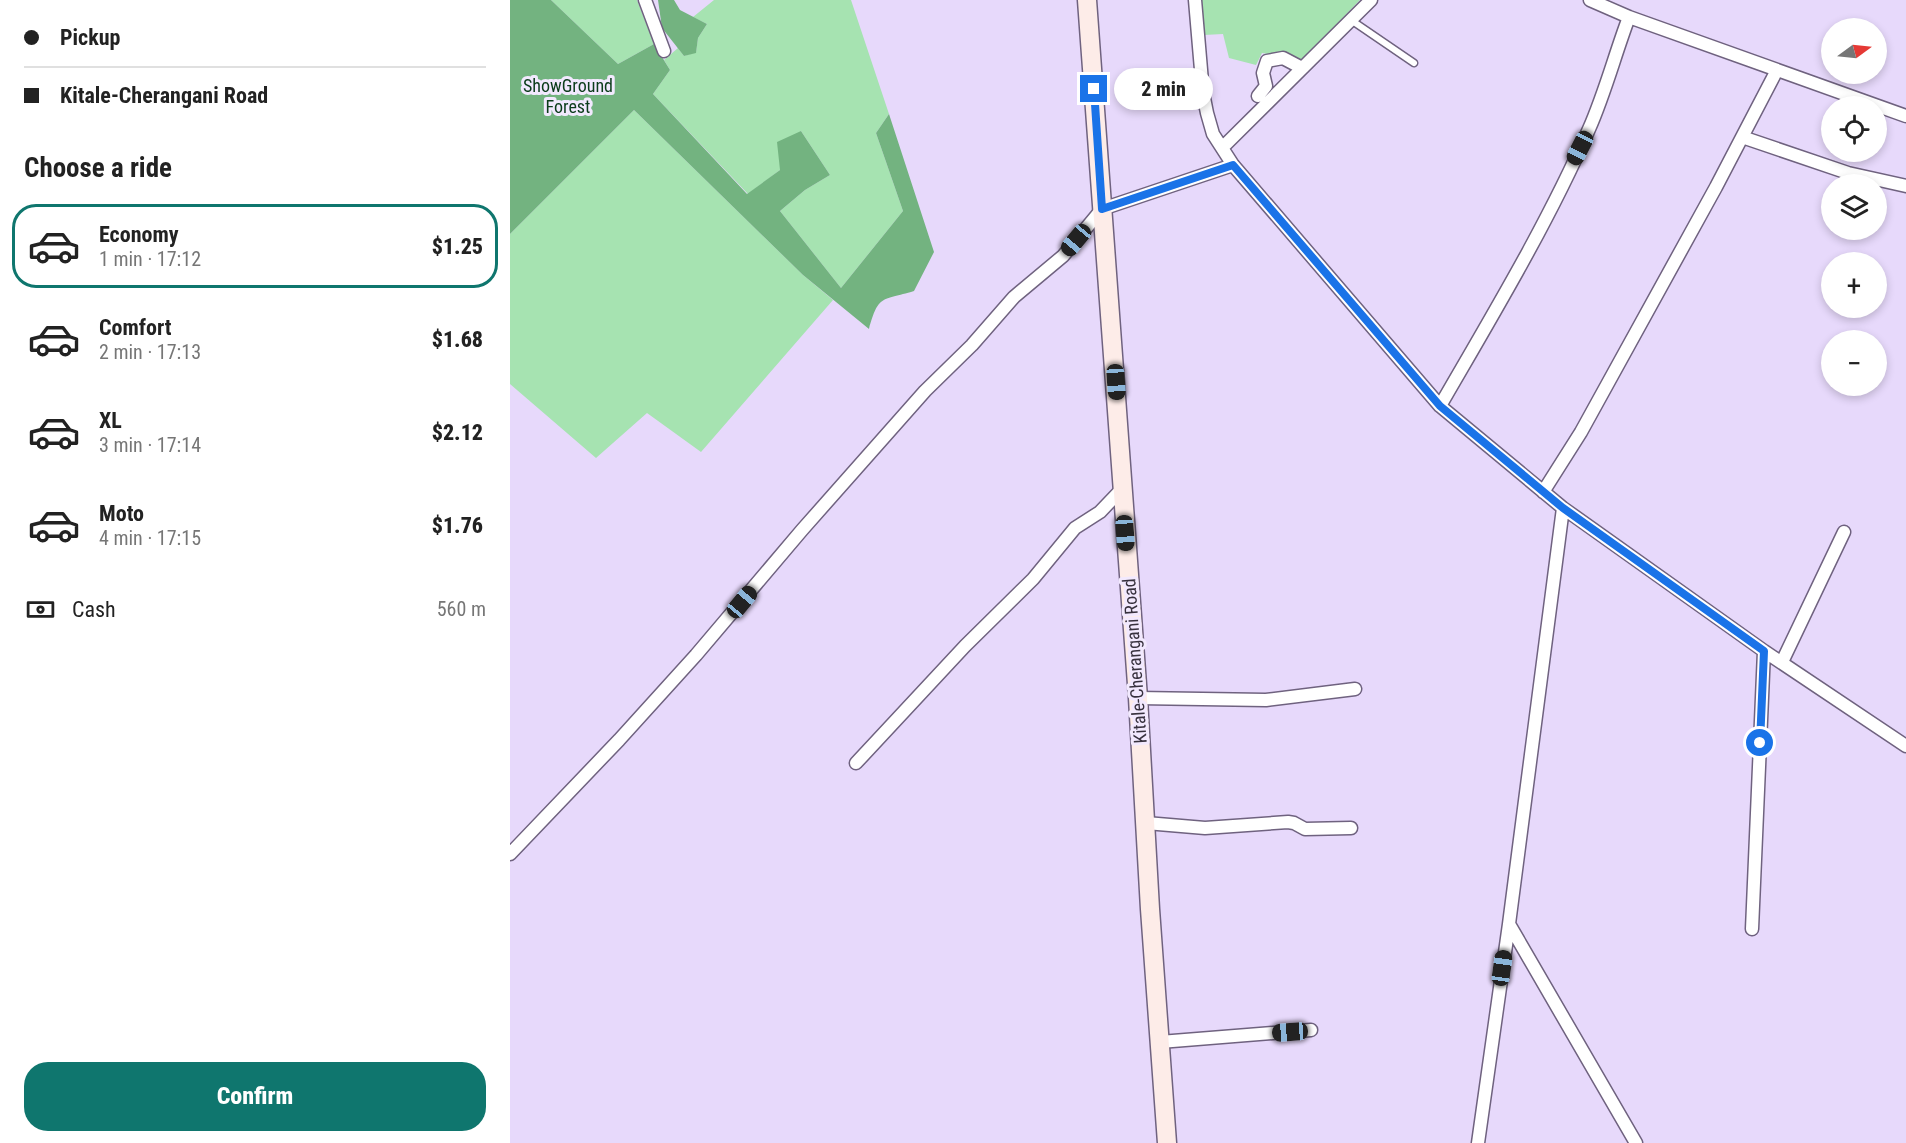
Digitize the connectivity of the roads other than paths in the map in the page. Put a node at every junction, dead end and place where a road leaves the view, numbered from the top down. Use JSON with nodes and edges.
{"nodes":[{"id":1,"x":645,"y":0,"type":"edge"},
{"id":2,"x":1087,"y":0,"type":"edge"},
{"id":3,"x":1194,"y":0,"type":"edge"},
{"id":4,"x":1371,"y":0,"type":"edge"},
{"id":5,"x":1590,"y":0,"type":"edge"},
{"id":6,"x":1629,"y":17,"type":"junction"},
{"id":7,"x":1351,"y":20,"type":"junction"},
{"id":8,"x":664,"y":51,"type":"dead end"},
{"id":9,"x":1414,"y":63,"type":"dead end"},
{"id":10,"x":1302,"y":68,"type":"junction"},
{"id":11,"x":1777,"y":70,"type":"junction"},
{"id":12,"x":1258,"y":96,"type":"dead end"},
{"id":13,"x":1906,"y":116,"type":"edge"},
{"id":14,"x":1742,"y":137,"type":"junction"},
{"id":15,"x":1222,"y":148,"type":"junction"},
{"id":16,"x":1233,"y":165,"type":"junction"},
{"id":17,"x":1906,"y":186,"type":"edge"},
{"id":18,"x":1102,"y":209,"type":"junction"},
{"id":19,"x":1440,"y":406,"type":"junction"},
{"id":20,"x":1122,"y":489,"type":"junction"},
{"id":21,"x":1543,"y":492,"type":"junction"},
{"id":22,"x":1563,"y":508,"type":"junction"},
{"id":23,"x":1844,"y":532,"type":"dead end"},
{"id":24,"x":1764,"y":651,"type":"junction"},
{"id":25,"x":1782,"y":662,"type":"junction"},
{"id":26,"x":1355,"y":689,"type":"dead end"},
{"id":27,"x":1138,"y":698,"type":"junction"},
{"id":28,"x":1906,"y":746,"type":"edge"},
{"id":29,"x":856,"y":763,"type":"dead end"},
{"id":30,"x":1146,"y":823,"type":"junction"},
{"id":31,"x":1351,"y":828,"type":"dead end"},
{"id":32,"x":510,"y":854,"type":"edge"},
{"id":33,"x":1509,"y":924,"type":"junction"},
{"id":34,"x":1752,"y":929,"type":"dead end"},
{"id":35,"x":1311,"y":1030,"type":"dead end"},
{"id":36,"x":1160,"y":1041,"type":"junction"},
{"id":37,"x":1167,"y":1143,"type":"edge"},
{"id":38,"x":1478,"y":1143,"type":"edge"},
{"id":39,"x":1636,"y":1143,"type":"edge"}],
"edges":[{"from":1,"to":8,"type":"street"},
{"from":2,"to":18,"type":"main road","name":"Kitale-Cherangani Road"},
{"from":3,"to":15,"type":"street"},
{"from":4,"to":7,"type":"street"},
{"from":5,"to":6,"type":"street"},
{"from":6,"to":11,"type":"street"},
{"from":6,"to":19,"type":"street"},
{"from":7,"to":9,"type":"lane"},
{"from":7,"to":10,"type":"street"},
{"from":10,"to":12,"type":"street"},
{"from":10,"to":15,"type":"street"},
{"from":11,"to":13,"type":"street"},
{"from":11,"to":14,"type":"street"},
{"from":14,"to":17,"type":"street"},
{"from":14,"to":21,"type":"street"},
{"from":15,"to":16,"type":"street"},
{"from":16,"to":18,"type":"street"},
{"from":16,"to":19,"type":"street"},
{"from":18,"to":20,"type":"main road","name":"Kitale-Cherangani Road"},
{"from":18,"to":32,"type":"street"},
{"from":19,"to":21,"type":"street"},
{"from":20,"to":27,"type":"main road","name":"Kitale-Cherangani Road"},
{"from":20,"to":29,"type":"street"},
{"from":21,"to":22,"type":"street"},
{"from":22,"to":24,"type":"street"},
{"from":22,"to":33,"type":"street"},
{"from":23,"to":25,"type":"street"},
{"from":24,"to":25,"type":"street"},
{"from":24,"to":34,"type":"street"},
{"from":25,"to":28,"type":"street"},
{"from":26,"to":27,"type":"street"},
{"from":27,"to":30,"type":"main road","name":"Kitale-Cherangani Road"},
{"from":30,"to":31,"type":"street"},
{"from":30,"to":36,"type":"main road","name":"Kitale-Cherangani Road"},
{"from":33,"to":38,"type":"street"},
{"from":33,"to":39,"type":"street"},
{"from":35,"to":36,"type":"street"},
{"from":36,"to":37,"type":"main road","name":"Kitale-Cherangani Road"}]}
